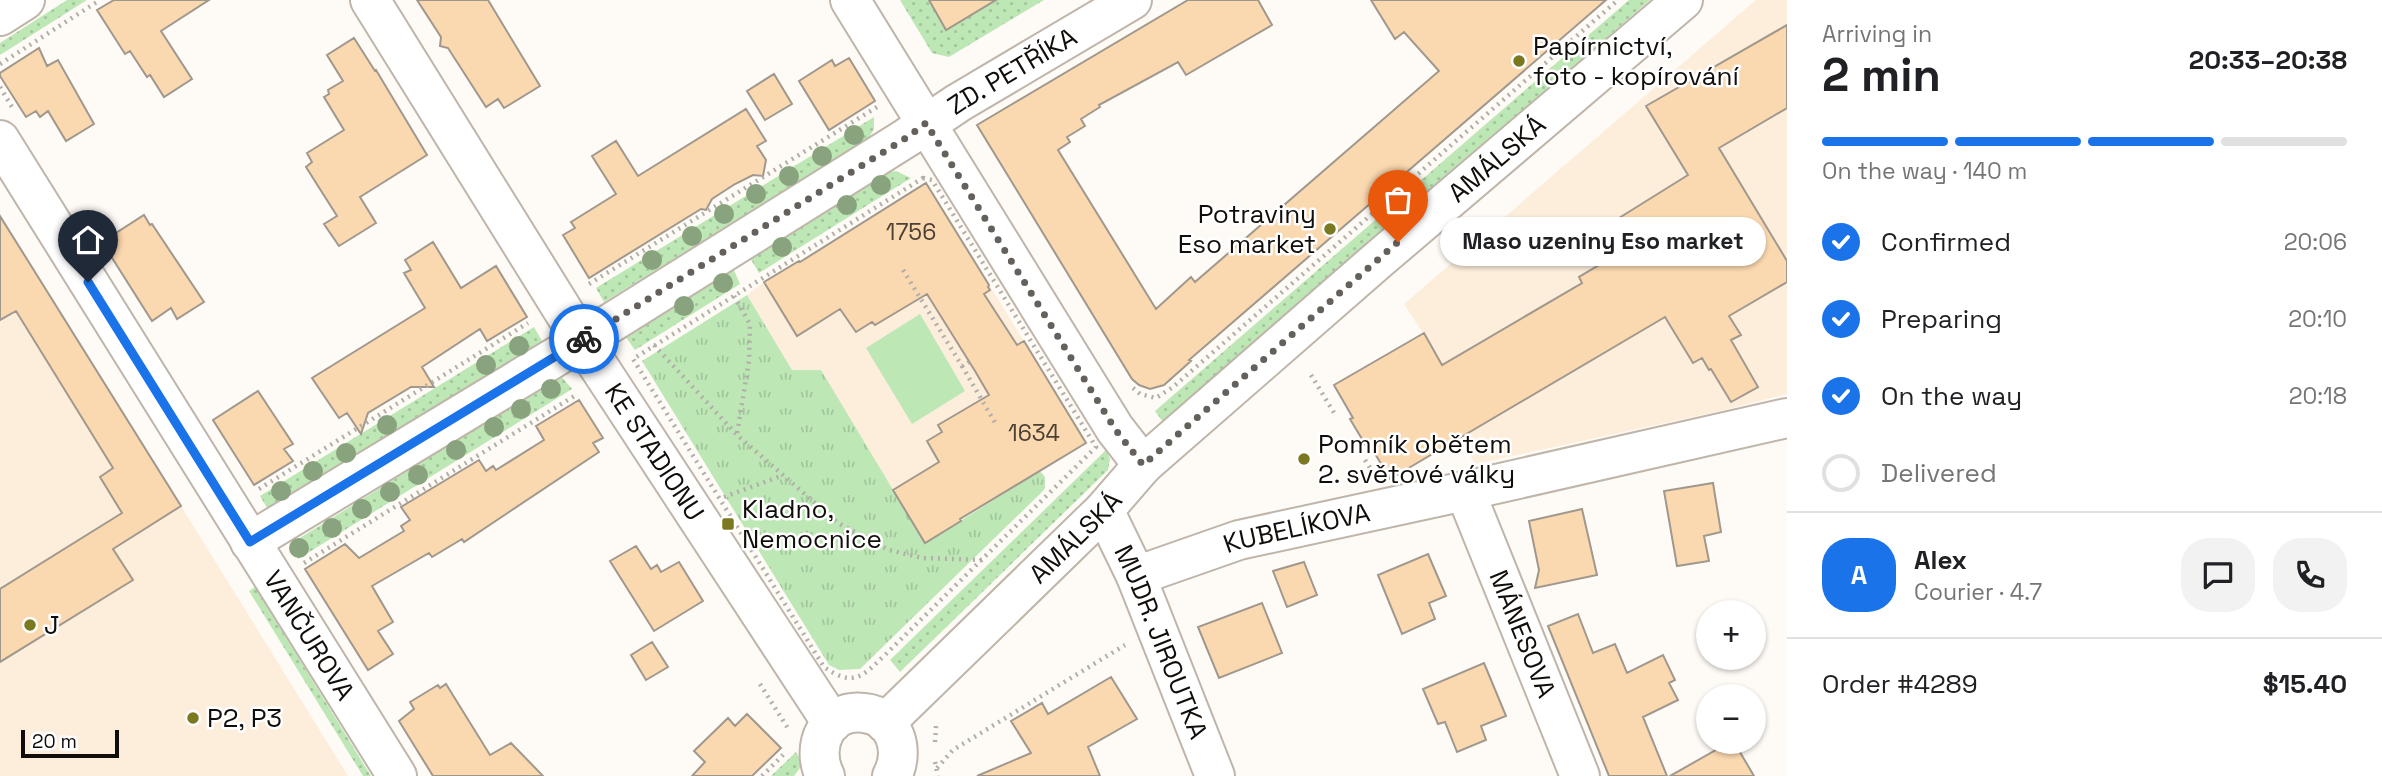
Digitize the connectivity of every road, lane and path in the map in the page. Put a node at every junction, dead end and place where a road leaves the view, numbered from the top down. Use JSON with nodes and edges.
{"nodes":[{"id":1,"x":25,"y":0,"type":"edge"},
{"id":2,"x":100,"y":0,"type":"edge"},
{"id":3,"x":370,"y":0,"type":"edge"},
{"id":4,"x":850,"y":0,"type":"edge"},
{"id":5,"x":1132,"y":0,"type":"edge"},
{"id":6,"x":1618,"y":0,"type":"edge"},
{"id":7,"x":1683,"y":0,"type":"edge"},
{"id":8,"x":0,"y":16,"type":"edge"},
{"id":9,"x":0,"y":64,"type":"edge"},
{"id":10,"x":882,"y":102,"type":"dead end"},
{"id":11,"x":926,"y":123,"type":"junction"},
{"id":12,"x":0,"y":140,"type":"edge"},
{"id":13,"x":903,"y":270,"type":"dead end"},
{"id":14,"x":584,"y":281,"type":"dead end"},
{"id":15,"x":734,"y":296,"type":"junction"},
{"id":16,"x":533,"y":318,"type":"dead end"},
{"id":17,"x":582,"y":341,"type":"junction"},
{"id":18,"x":654,"y":345,"type":"junction"},
{"id":19,"x":969,"y":362,"type":"dead end"},
{"id":20,"x":962,"y":366,"type":"junction"},
{"id":21,"x":1311,"y":375,"type":"dead end"},
{"id":22,"x":1127,"y":382,"type":"dead end"},
{"id":23,"x":584,"y":398,"type":"dead end"},
{"id":24,"x":1336,"y":415,"type":"dead end"},
{"id":25,"x":1787,"y":418,"type":"edge"},
{"id":26,"x":997,"y":426,"type":"dead end"},
{"id":27,"x":737,"y":435,"type":"junction"},
{"id":28,"x":1143,"y":465,"type":"junction"},
{"id":29,"x":782,"y":476,"type":"junction"},
{"id":30,"x":251,"y":491,"type":"dead end"},
{"id":31,"x":1465,"y":491,"type":"junction"},
{"id":32,"x":720,"y":499,"type":"junction"},
{"id":33,"x":1104,"y":510,"type":"junction"},
{"id":34,"x":250,"y":542,"type":"junction"},
{"id":35,"x":983,"y":560,"type":"junction"},
{"id":36,"x":297,"y":568,"type":"dead end"},
{"id":37,"x":1136,"y":576,"type":"junction"},
{"id":38,"x":1130,"y":641,"type":"dead end"},
{"id":39,"x":759,"y":682,"type":"dead end"},
{"id":40,"x":946,"y":717,"type":"dead end"},
{"id":41,"x":832,"y":723,"type":"junction"},
{"id":42,"x":885,"y":723,"type":"junction"},
{"id":43,"x":793,"y":736,"type":"dead end"},
{"id":44,"x":935,"y":746,"type":"dead end"},
{"id":45,"x":792,"y":747,"type":"dead end"},
{"id":46,"x":934,"y":756,"type":"dead end"},
{"id":47,"x":936,"y":769,"type":"junction"},
{"id":48,"x":397,"y":776,"type":"edge"},
{"id":49,"x":762,"y":776,"type":"edge"},
{"id":50,"x":824,"y":776,"type":"edge"},
{"id":51,"x":892,"y":776,"type":"edge"},
{"id":52,"x":938,"y":776,"type":"edge"},
{"id":53,"x":1215,"y":776,"type":"edge"},
{"id":54,"x":1580,"y":776,"type":"edge"}],
"edges":[{"from":1,"to":8,"type":"street"},
{"from":2,"to":9,"type":"path"},
{"from":3,"to":17,"type":"street","name":"KE STADIONU"},
{"from":4,"to":11,"type":"street"},
{"from":5,"to":11,"type":"street","name":"ZD. PETŘÍKA"},
{"from":6,"to":22,"type":"path"},
{"from":7,"to":28,"type":"street","name":"AMÁLSKÁ"},
{"from":10,"to":14,"type":"path"},
{"from":11,"to":17,"type":"street","name":"ZD. PETŘÍKA"},
{"from":11,"to":28,"type":"street"},
{"from":12,"to":34,"type":"street","name":"VANČUROVA"},
{"from":13,"to":20,"type":"path"},
{"from":15,"to":18,"type":"path"},
{"from":15,"to":27,"type":"path"},
{"from":15,"to":35,"type":"path"},
{"from":16,"to":30,"type":"path"},
{"from":17,"to":34,"type":"street","name":"ZD. PETŘÍKA"},
{"from":17,"to":41,"type":"street","name":"KE STADIONU"},
{"from":18,"to":27,"type":"path"},
{"from":18,"to":32,"type":"path"},
{"from":19,"to":20,"type":"path"},
{"from":20,"to":26,"type":"path"},
{"from":21,"to":24,"type":"path"},
{"from":23,"to":36,"type":"path"},
{"from":25,"to":31,"type":"street","name":"KUBELÍKOVA"},
{"from":27,"to":29,"type":"path"},
{"from":28,"to":33,"type":"street","name":"AMÁLSKÁ"},
{"from":29,"to":32,"type":"path"},
{"from":29,"to":35,"type":"path"},
{"from":31,"to":37,"type":"street","name":"KUBELÍKOVA"},
{"from":31,"to":54,"type":"street","name":"MÁNESOVA"},
{"from":32,"to":35,"type":"path"},
{"from":33,"to":37,"type":"street","name":"MUDR. JIROUTKA"},
{"from":33,"to":42,"type":"street","name":"AMÁLSKÁ"},
{"from":34,"to":48,"type":"street","name":"VANČUROVA"},
{"from":37,"to":53,"type":"street","name":"MUDR. JIROUTKA"},
{"from":38,"to":47,"type":"path"},
{"from":39,"to":43,"type":"path"},
{"from":40,"to":44,"type":"path"},
{"from":41,"to":42,"type":"street"},
{"from":41,"to":50,"type":"street"},
{"from":42,"to":51,"type":"street"},
{"from":45,"to":49,"type":"path"},
{"from":46,"to":47,"type":"path"},
{"from":47,"to":52,"type":"path"}]}
